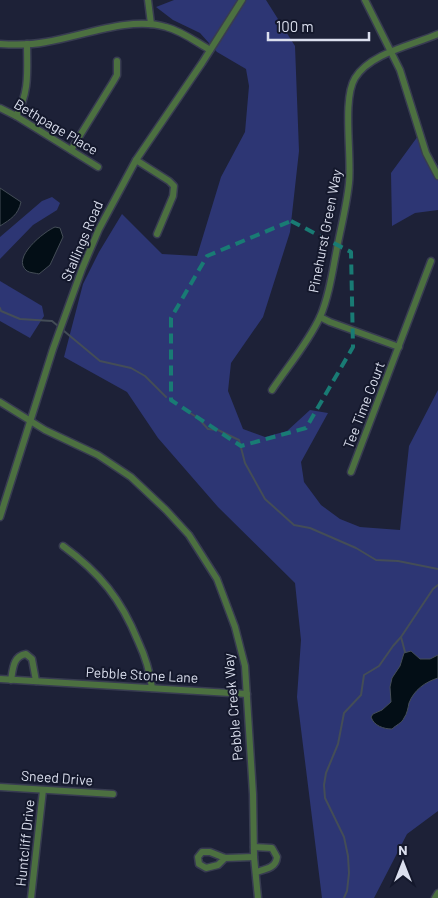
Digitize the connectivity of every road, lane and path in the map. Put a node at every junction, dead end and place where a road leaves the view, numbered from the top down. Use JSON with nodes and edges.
{"nodes":[{"id":1,"x":148,"y":0,"type":"edge"},
{"id":2,"x":242,"y":0,"type":"edge"},
{"id":3,"x":364,"y":0,"type":"edge"},
{"id":4,"x":151,"y":24,"type":"junction"},
{"id":5,"x":438,"y":34,"type":"edge"},
{"id":6,"x":0,"y":44,"type":"edge"},
{"id":7,"x":26,"y":44,"type":"junction"},
{"id":8,"x":210,"y":50,"type":"junction"},
{"id":9,"x":392,"y":52,"type":"junction"},
{"id":10,"x":117,"y":61,"type":"dead end"},
{"id":11,"x":0,"y":108,"type":"edge"},
{"id":12,"x":16,"y":116,"type":"junction"},
{"id":13,"x":71,"y":150,"type":"junction"},
{"id":14,"x":136,"y":160,"type":"junction"},
{"id":15,"x":98,"y":168,"type":"dead end"},
{"id":16,"x":438,"y":176,"type":"edge"},
{"id":17,"x":157,"y":234,"type":"dead end"},
{"id":18,"x":431,"y":260,"type":"dead end"},
{"id":19,"x":320,"y":317,"type":"junction"},
{"id":20,"x":399,"y":347,"type":"junction"},
{"id":21,"x":272,"y":390,"type":"dead end"},
{"id":22,"x":0,"y":402,"type":"edge"},
{"id":23,"x":31,"y":421,"type":"junction"},
{"id":24,"x":351,"y":472,"type":"dead end"},
{"id":25,"x":0,"y":517,"type":"edge"},
{"id":26,"x":63,"y":546,"type":"dead end"},
{"id":27,"x":0,"y":679,"type":"edge"},
{"id":28,"x":11,"y":680,"type":"junction"},
{"id":29,"x":36,"y":681,"type":"junction"},
{"id":30,"x":152,"y":688,"type":"junction"},
{"id":31,"x":247,"y":694,"type":"junction"},
{"id":32,"x":0,"y":787,"type":"edge"},
{"id":33,"x":43,"y":790,"type":"junction"},
{"id":34,"x":113,"y":794,"type":"dead end"},
{"id":35,"x":254,"y":847,"type":"junction"},
{"id":36,"x":225,"y":858,"type":"dead end"},
{"id":37,"x":254,"y":858,"type":"junction"},
{"id":38,"x":256,"y":872,"type":"junction"},
{"id":39,"x":438,"y":893,"type":"edge"},
{"id":40,"x":31,"y":898,"type":"edge"},
{"id":41,"x":258,"y":898,"type":"edge"},
{"id":42,"x":435,"y":898,"type":"edge"}],
"edges":[{"from":1,"to":4,"type":"street"},
{"from":2,"to":8,"type":"street","name":"Stallings Road"},
{"from":3,"to":9,"type":"street"},
{"from":4,"to":7,"type":"street"},
{"from":4,"to":8,"type":"street"},
{"from":5,"to":9,"type":"street","name":"Pinehurst Green Way"},
{"from":6,"to":7,"type":"street"},
{"from":7,"to":12,"type":"street"},
{"from":8,"to":14,"type":"street","name":"Stallings Road"},
{"from":9,"to":16,"type":"street"},
{"from":9,"to":19,"type":"street","name":"Pinehurst Green Way"},
{"from":10,"to":13,"type":"street"},
{"from":11,"to":12,"type":"street","name":"Bethpage Place"},
{"from":12,"to":13,"type":"street","name":"Bethpage Place"},
{"from":13,"to":15,"type":"street","name":"Bethpage Place"},
{"from":14,"to":17,"type":"street"},
{"from":14,"to":23,"type":"street","name":"Stallings Road"},
{"from":18,"to":20,"type":"street","name":"Tee Time Court"},
{"from":19,"to":20,"type":"street"},
{"from":19,"to":21,"type":"street","name":"Pinehurst Green Way"},
{"from":20,"to":24,"type":"street","name":"Tee Time Court"},
{"from":22,"to":23,"type":"street","name":"Pebble Creek Way"},
{"from":23,"to":25,"type":"street","name":"Stallings Road"},
{"from":23,"to":31,"type":"street","name":"Pebble Creek Way"},
{"from":26,"to":30,"type":"street"},
{"from":27,"to":28,"type":"street","name":"Pebble Stone Lane"},
{"from":28,"to":29,"type":"street","name":"Pebble Stone Lane"},
{"from":28,"to":29,"type":"street"},
{"from":29,"to":30,"type":"street","name":"Pebble Stone Lane"},
{"from":30,"to":31,"type":"street","name":"Pebble Stone Lane"},
{"from":31,"to":35,"type":"street","name":"Pebble Creek Way"},
{"from":32,"to":33,"type":"street","name":"Sneed Drive"},
{"from":33,"to":34,"type":"street","name":"Sneed Drive"},
{"from":33,"to":40,"type":"street","name":"Huntcliff Drive"},
{"from":35,"to":37,"type":"street","name":"Pebble Creek Way"},
{"from":35,"to":38,"type":"street"},
{"from":36,"to":37,"type":"street"},
{"from":37,"to":38,"type":"street","name":"Pebble Creek Way"},
{"from":38,"to":41,"type":"street","name":"Pebble Creek Way"},
{"from":39,"to":42,"type":"street"}]}
